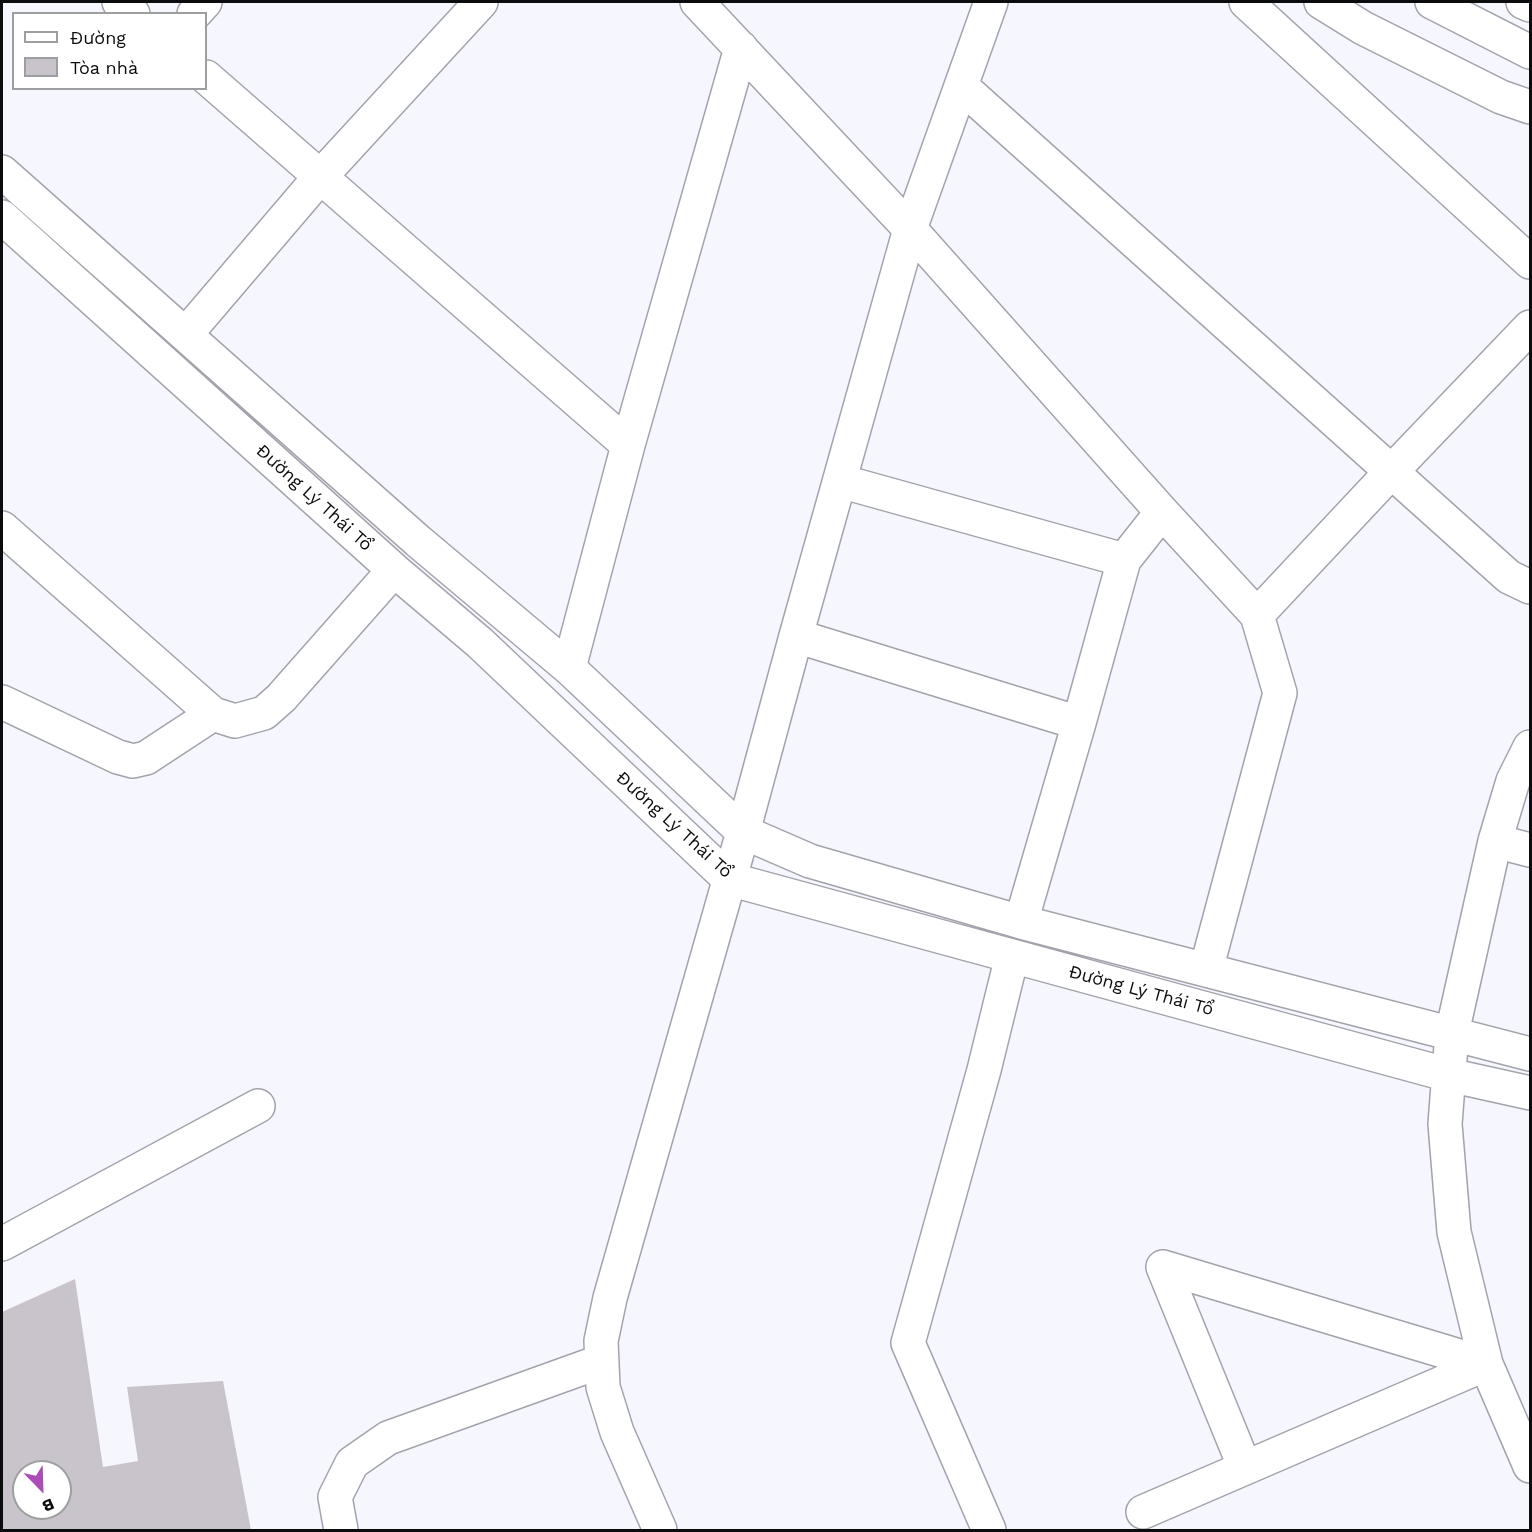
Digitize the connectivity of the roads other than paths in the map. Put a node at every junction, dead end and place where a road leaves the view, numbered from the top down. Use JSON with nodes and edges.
{"nodes":[{"id":1,"x":119,"y":2,"type":"edge"},
{"id":2,"x":481,"y":2,"type":"edge"},
{"id":3,"x":697,"y":2,"type":"edge"},
{"id":4,"x":991,"y":2,"type":"edge"},
{"id":5,"x":1245,"y":2,"type":"edge"},
{"id":6,"x":1321,"y":2,"type":"edge"},
{"id":7,"x":1432,"y":2,"type":"edge"},
{"id":8,"x":1523,"y":2,"type":"edge"},
{"id":9,"x":1530,"y":5,"type":"edge"},
{"id":10,"x":131,"y":12,"type":"edge"},
{"id":11,"x":741,"y":48,"type":"junction"},
{"id":12,"x":1530,"y":52,"type":"edge"},
{"id":13,"x":207,"y":78,"type":"edge"},
{"id":14,"x":961,"y":86,"type":"junction"},
{"id":15,"x":1530,"y":107,"type":"edge"},
{"id":16,"x":2,"y":172,"type":"edge"},
{"id":17,"x":320,"y":177,"type":"junction"},
{"id":18,"x":2,"y":217,"type":"edge"},
{"id":19,"x":910,"y":229,"type":"junction"},
{"id":20,"x":1530,"y":262,"type":"edge"},
{"id":21,"x":1530,"y":327,"type":"edge"},
{"id":22,"x":186,"y":334,"type":"junction"},
{"id":23,"x":628,"y":445,"type":"junction"},
{"id":24,"x":1392,"y":471,"type":"junction"},
{"id":25,"x":840,"y":481,"type":"junction"},
{"id":26,"x":1162,"y":512,"type":"junction"},
{"id":27,"x":2,"y":528,"type":"edge"},
{"id":28,"x":1124,"y":560,"type":"junction"},
{"id":29,"x":394,"y":570,"type":"junction"},
{"id":30,"x":1530,"y":587,"type":"edge"},
{"id":31,"x":1257,"y":615,"type":"junction"},
{"id":32,"x":796,"y":636,"type":"junction"},
{"id":33,"x":569,"y":668,"type":"junction"},
{"id":34,"x":2,"y":702,"type":"edge"},
{"id":35,"x":213,"y":714,"type":"junction"},
{"id":36,"x":1079,"y":723,"type":"junction"},
{"id":37,"x":1530,"y":747,"type":"edge"},
{"id":38,"x":743,"y":832,"type":"junction"},
{"id":39,"x":1495,"y":841,"type":"junction"},
{"id":40,"x":1530,"y":850,"type":"edge"},
{"id":41,"x":729,"y":879,"type":"junction"},
{"id":42,"x":1021,"y":922,"type":"junction"},
{"id":43,"x":1012,"y":956,"type":"junction"},
{"id":44,"x":1206,"y":970,"type":"junction"},
{"id":45,"x":1452,"y":1033,"type":"junction"},
{"id":46,"x":1530,"y":1054,"type":"edge"},
{"id":47,"x":1449,"y":1075,"type":"junction"},
{"id":48,"x":1530,"y":1093,"type":"edge"},
{"id":49,"x":258,"y":1106,"type":"dead end"},
{"id":50,"x":2,"y":1244,"type":"edge"},
{"id":51,"x":602,"y":1361,"type":"junction"},
{"id":52,"x":1486,"y":1364,"type":"junction"},
{"id":53,"x":1530,"y":1466,"type":"edge"},
{"id":54,"x":1245,"y":1468,"type":"junction"},
{"id":55,"x":1143,"y":1512,"type":"dead end"},
{"id":56,"x":341,"y":1530,"type":"edge"},
{"id":57,"x":660,"y":1530,"type":"edge"},
{"id":58,"x":989,"y":1530,"type":"edge"}],
"edges":[{"from":1,"to":10,"type":"street"},
{"from":2,"to":17,"type":"street"},
{"from":3,"to":11,"type":"street"},
{"from":4,"to":14,"type":"street"},
{"from":5,"to":20,"type":"street"},
{"from":6,"to":15,"type":"street"},
{"from":7,"to":12,"type":"street"},
{"from":8,"to":9,"type":"street"},
{"from":11,"to":19,"type":"street"},
{"from":11,"to":23,"type":"street"},
{"from":13,"to":17,"type":"street"},
{"from":14,"to":19,"type":"street"},
{"from":14,"to":24,"type":"street"},
{"from":16,"to":22,"type":"street","name":"Đường Lý Thái Tổ"},
{"from":17,"to":22,"type":"street"},
{"from":17,"to":23,"type":"street"},
{"from":18,"to":29,"type":"street","name":"Đường Lý Thái Tổ"},
{"from":19,"to":25,"type":"street"},
{"from":19,"to":26,"type":"street"},
{"from":21,"to":24,"type":"street"},
{"from":22,"to":33,"type":"street","name":"Đường Lý Thái Tổ"},
{"from":23,"to":33,"type":"street"},
{"from":24,"to":30,"type":"street"},
{"from":24,"to":31,"type":"street"},
{"from":25,"to":28,"type":"street"},
{"from":25,"to":32,"type":"street"},
{"from":26,"to":28,"type":"street"},
{"from":26,"to":31,"type":"street"},
{"from":27,"to":35,"type":"street"},
{"from":28,"to":36,"type":"street"},
{"from":29,"to":35,"type":"street"},
{"from":29,"to":41,"type":"street","name":"Đường Lý Thái Tổ"},
{"from":31,"to":44,"type":"street"},
{"from":32,"to":36,"type":"street"},
{"from":32,"to":38,"type":"street"},
{"from":33,"to":38,"type":"street","name":"Đường Lý Thái Tổ"},
{"from":34,"to":35,"type":"street"},
{"from":36,"to":42,"type":"street"},
{"from":37,"to":39,"type":"street"},
{"from":38,"to":41,"type":"street"},
{"from":38,"to":42,"type":"street","name":"Đường Lý Thái Tổ"},
{"from":39,"to":40,"type":"street"},
{"from":39,"to":45,"type":"street"},
{"from":41,"to":43,"type":"street","name":"Đường Lý Thái Tổ"},
{"from":41,"to":51,"type":"street"},
{"from":42,"to":44,"type":"street","name":"Đường Lý Thái Tổ"},
{"from":43,"to":47,"type":"street","name":"Đường Lý Thái Tổ"},
{"from":43,"to":58,"type":"street"},
{"from":44,"to":45,"type":"street","name":"Đường Lý Thái Tổ"},
{"from":45,"to":46,"type":"street","name":"Đường Lý Thái Tổ"},
{"from":45,"to":47,"type":"street"},
{"from":47,"to":48,"type":"street","name":"Đường Lý Thái Tổ"},
{"from":47,"to":52,"type":"street"},
{"from":49,"to":50,"type":"street"},
{"from":51,"to":56,"type":"street"},
{"from":51,"to":57,"type":"street"},
{"from":52,"to":53,"type":"street"},
{"from":52,"to":54,"type":"street"},
{"from":52,"to":54,"type":"street"},
{"from":54,"to":55,"type":"street"}]}
